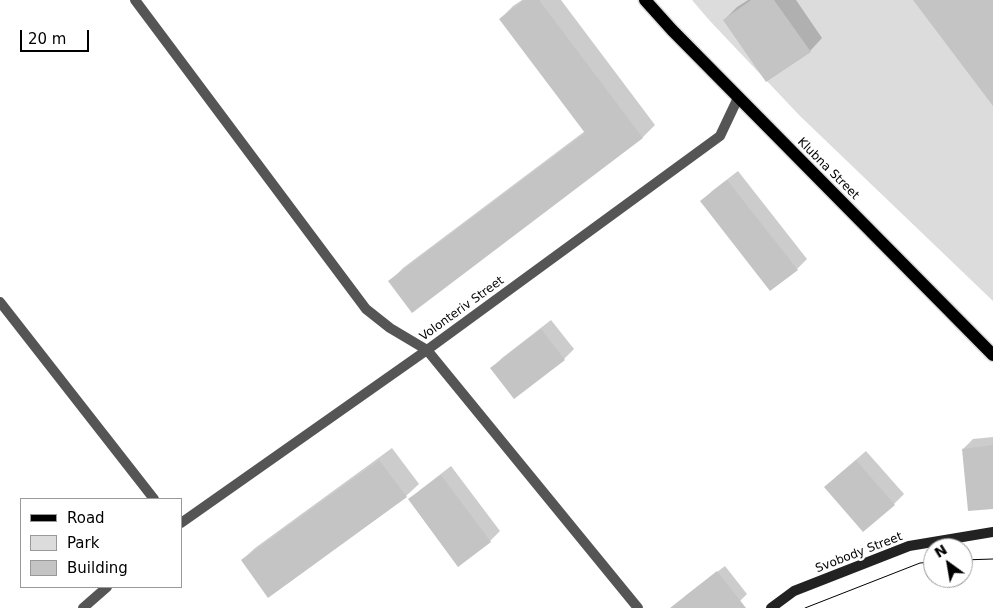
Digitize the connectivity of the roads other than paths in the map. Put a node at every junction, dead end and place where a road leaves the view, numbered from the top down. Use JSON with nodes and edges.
{"nodes":[{"id":1,"x":135,"y":0,"type":"edge"},
{"id":2,"x":645,"y":0,"type":"edge"},
{"id":3,"x":738,"y":98,"type":"junction"},
{"id":4,"x":0,"y":302,"type":"edge"},
{"id":5,"x":427,"y":350,"type":"junction"},
{"id":6,"x":993,"y":355,"type":"edge"},
{"id":7,"x":153,"y":498,"type":"edge"},
{"id":8,"x":182,"y":522,"type":"edge"},
{"id":9,"x":993,"y":532,"type":"edge"},
{"id":10,"x":106,"y":588,"type":"edge"},
{"id":11,"x":83,"y":608,"type":"edge"},
{"id":12,"x":638,"y":608,"type":"edge"},
{"id":13,"x":771,"y":608,"type":"edge"}],
"edges":[{"from":1,"to":5,"type":"street"},
{"from":2,"to":3,"type":"main road","name":"Klubna Street"},
{"from":3,"to":5,"type":"street","name":"Volonteriv Street"},
{"from":3,"to":6,"type":"main road","name":"Klubna Street"},
{"from":4,"to":7,"type":"street"},
{"from":5,"to":8,"type":"street","name":"Volonteriv Street"},
{"from":5,"to":12,"type":"street"},
{"from":9,"to":13,"type":"street","name":"Svobody Street"},
{"from":10,"to":11,"type":"street"}]}
